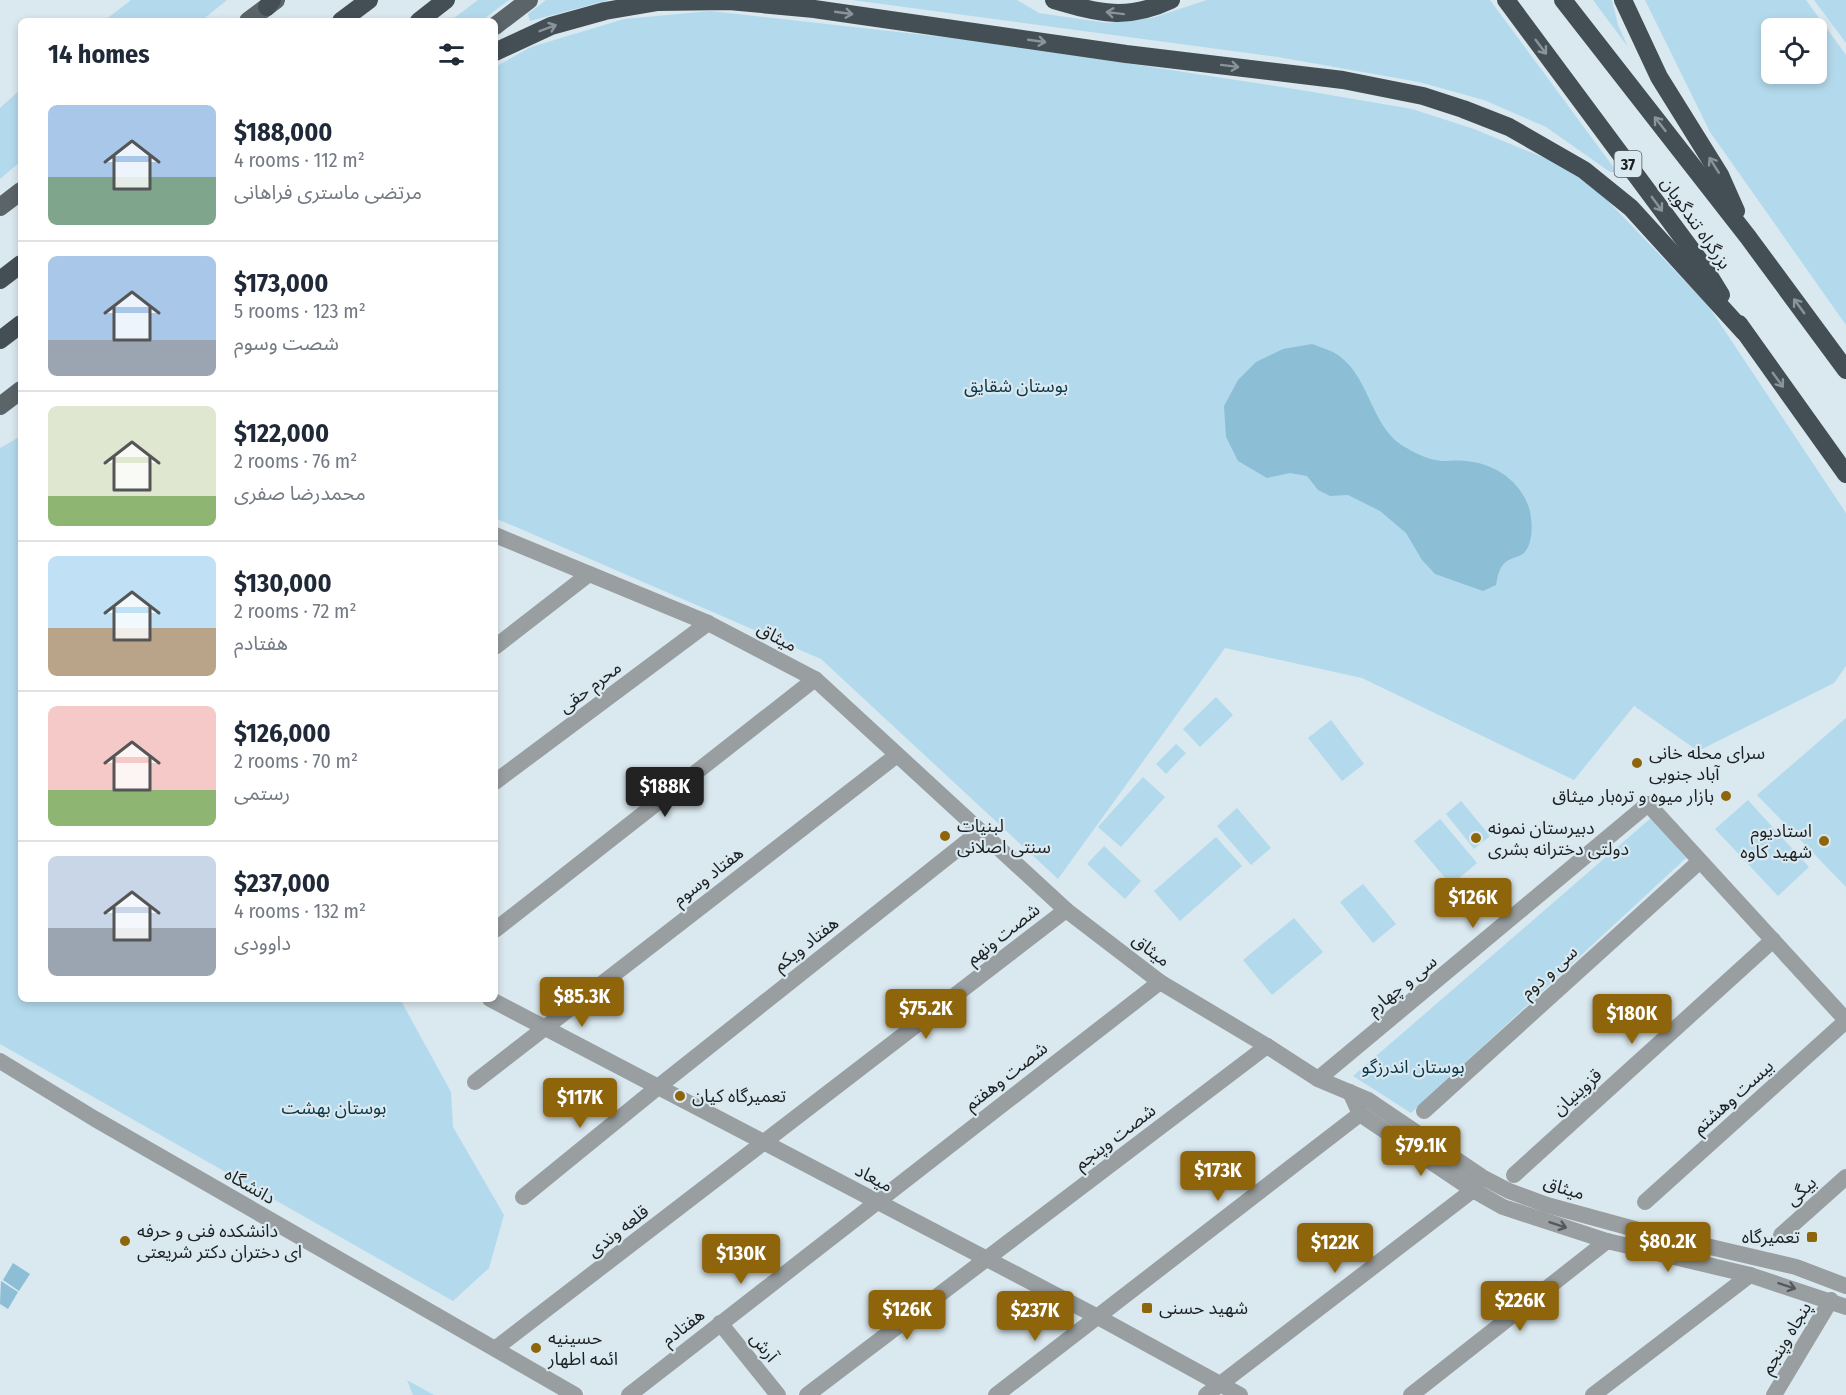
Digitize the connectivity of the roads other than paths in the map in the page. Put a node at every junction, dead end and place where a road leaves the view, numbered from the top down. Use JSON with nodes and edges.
{"nodes":[{"id":1,"x":369,"y":0,"type":"edge"},
{"id":2,"x":446,"y":0,"type":"edge"},
{"id":3,"x":529,"y":0,"type":"edge"},
{"id":4,"x":1054,"y":0,"type":"edge"},
{"id":5,"x":1171,"y":0,"type":"edge"},
{"id":6,"x":1506,"y":0,"type":"edge"},
{"id":7,"x":1563,"y":0,"type":"edge"},
{"id":8,"x":1623,"y":0,"type":"edge"},
{"id":9,"x":271,"y":2,"type":"edge"},
{"id":10,"x":252,"y":18,"type":"edge"},
{"id":11,"x":345,"y":18,"type":"edge"},
{"id":12,"x":423,"y":18,"type":"edge"},
{"id":13,"x":498,"y":24,"type":"edge"},
{"id":14,"x":498,"y":51,"type":"edge"},
{"id":15,"x":18,"y":193,"type":"edge"},
{"id":16,"x":0,"y":207,"type":"edge"},
{"id":17,"x":1748,"y":237,"type":"junction"},
{"id":18,"x":18,"y":266,"type":"edge"},
{"id":19,"x":0,"y":280,"type":"edge"},
{"id":20,"x":18,"y":326,"type":"edge"},
{"id":21,"x":1744,"y":332,"type":"junction"},
{"id":22,"x":0,"y":340,"type":"edge"},
{"id":23,"x":1846,"y":370,"type":"edge"},
{"id":24,"x":18,"y":392,"type":"edge"},
{"id":25,"x":0,"y":405,"type":"edge"},
{"id":26,"x":1846,"y":474,"type":"edge"},
{"id":27,"x":498,"y":536,"type":"edge"},
{"id":28,"x":589,"y":574,"type":"junction"},
{"id":29,"x":708,"y":623,"type":"junction"},
{"id":30,"x":498,"y":645,"type":"edge"},
{"id":31,"x":814,"y":679,"type":"junction"},
{"id":32,"x":897,"y":755,"type":"junction"},
{"id":33,"x":498,"y":781,"type":"edge"},
{"id":34,"x":979,"y":832,"type":"junction"},
{"id":35,"x":1700,"y":861,"type":"junction"},
{"id":36,"x":1066,"y":910,"type":"junction"},
{"id":37,"x":498,"y":928,"type":"edge"},
{"id":38,"x":1773,"y":940,"type":"junction"},
{"id":39,"x":1160,"y":982,"type":"junction"},
{"id":40,"x":496,"y":1002,"type":"edge"},
{"id":41,"x":1846,"y":1020,"type":"edge"},
{"id":42,"x":544,"y":1027,"type":"junction"},
{"id":43,"x":1267,"y":1046,"type":"junction"},
{"id":44,"x":0,"y":1061,"type":"edge"},
{"id":45,"x":1318,"y":1079,"type":"junction"},
{"id":46,"x":475,"y":1082,"type":"dead end"},
{"id":47,"x":658,"y":1087,"type":"junction"},
{"id":48,"x":1350,"y":1092,"type":"junction"},
{"id":49,"x":1424,"y":1112,"type":"dead end"},
{"id":50,"x":1360,"y":1114,"type":"junction"},
{"id":51,"x":764,"y":1143,"type":"junction"},
{"id":52,"x":1514,"y":1175,"type":"dead end"},
{"id":53,"x":1846,"y":1177,"type":"edge"},
{"id":54,"x":1477,"y":1184,"type":"junction"},
{"id":55,"x":523,"y":1197,"type":"dead end"},
{"id":56,"x":876,"y":1201,"type":"junction"},
{"id":57,"x":1645,"y":1202,"type":"dead end"},
{"id":58,"x":1781,"y":1235,"type":"dead end"},
{"id":59,"x":1607,"y":1241,"type":"junction"},
{"id":60,"x":986,"y":1259,"type":"junction"},
{"id":61,"x":1750,"y":1275,"type":"junction"},
{"id":62,"x":1846,"y":1286,"type":"edge"},
{"id":63,"x":1838,"y":1303,"type":"edge"},
{"id":64,"x":1096,"y":1316,"type":"junction"},
{"id":65,"x":720,"y":1323,"type":"junction"},
{"id":66,"x":496,"y":1348,"type":"junction"},
{"id":67,"x":1213,"y":1390,"type":"edge"},
{"id":68,"x":575,"y":1395,"type":"edge"},
{"id":69,"x":629,"y":1395,"type":"edge"},
{"id":70,"x":778,"y":1395,"type":"edge"},
{"id":71,"x":807,"y":1395,"type":"edge"},
{"id":72,"x":996,"y":1395,"type":"edge"},
{"id":73,"x":1240,"y":1395,"type":"edge"},
{"id":74,"x":1411,"y":1395,"type":"edge"},
{"id":75,"x":1593,"y":1395,"type":"edge"},
{"id":76,"x":1774,"y":1395,"type":"edge"}],
"edges":[{"from":1,"to":11,"type":"highway"},
{"from":2,"to":12,"type":"highway"},
{"from":3,"to":13,"type":"main road"},
{"from":5,"to":4,"type":"highway","one_way":true},
{"from":6,"to":21,"type":"highway","name":"بزرگراه تندگویان","number":"37","one_way":true},
{"from":17,"to":7,"type":"highway","name":"بزرگراه تندگویان","one_way":true},
{"from":17,"to":8,"type":"highway","one_way":true},
{"from":9,"to":10,"type":"main road"},
{"from":14,"to":21,"type":"highway","one_way":true},
{"from":15,"to":16,"type":"main road"},
{"from":23,"to":17,"type":"highway","name":"بزرگراه تندگویان","one_way":true},
{"from":18,"to":19,"type":"highway"},
{"from":20,"to":22,"type":"highway"},
{"from":21,"to":26,"type":"highway","name":"بزرگراه تندگویان","number":"37","one_way":true},
{"from":24,"to":25,"type":"main road"},
{"from":27,"to":28,"type":"street","name":"میثاق"},
{"from":28,"to":29,"type":"street","name":"میثاق"},
{"from":28,"to":30,"type":"street"},
{"from":29,"to":31,"type":"street","name":"میثاق"},
{"from":29,"to":33,"type":"street","name":"محرم حقی"},
{"from":31,"to":32,"type":"street","name":"میثاق"},
{"from":31,"to":37,"type":"street"},
{"from":32,"to":34,"type":"street","name":"میثاق"},
{"from":32,"to":42,"type":"street","name":"هفتاد وسوم"},
{"from":34,"to":36,"type":"street","name":"میثاق"},
{"from":34,"to":47,"type":"street","name":"هفتاد ویکم"},
{"from":35,"to":38,"type":"street"},
{"from":35,"to":45,"type":"street","name":"سی و چهارم"},
{"from":35,"to":49,"type":"street","name":"سی و دوم"},
{"from":36,"to":39,"type":"street","name":"میثاق"},
{"from":36,"to":51,"type":"street","name":"شصت ونهم"},
{"from":38,"to":41,"type":"street"},
{"from":38,"to":52,"type":"street","name":"قزوینیان"},
{"from":39,"to":43,"type":"street","name":"میثاق"},
{"from":39,"to":56,"type":"street","name":"شصت وهفتم"},
{"from":40,"to":42,"type":"street","name":"میعاد"},
{"from":41,"to":57,"type":"street","name":"بیست وهشتم"},
{"from":42,"to":46,"type":"street","name":"هفتاد وسوم"},
{"from":42,"to":47,"type":"street","name":"میعاد"},
{"from":43,"to":45,"type":"street","name":"میثاق"},
{"from":43,"to":60,"type":"street","name":"شصت وپنجم"},
{"from":44,"to":66,"type":"street","name":"دانشگاه"},
{"from":45,"to":48,"type":"street","name":"میثاق"},
{"from":47,"to":51,"type":"street","name":"میعاد"},
{"from":47,"to":55,"type":"street","name":"هفتاد ویکم"},
{"from":48,"to":50,"type":"street"},
{"from":48,"to":54,"type":"street","name":"میثاق"},
{"from":50,"to":54,"type":"street","name":"میثاق"},
{"from":50,"to":64,"type":"street"},
{"from":51,"to":56,"type":"street","name":"میعاد"},
{"from":51,"to":66,"type":"street","name":"قلعه وندی"},
{"from":53,"to":58,"type":"street","name":"بیگی"},
{"from":54,"to":59,"type":"street","name":"میثاق","one_way":true},
{"from":54,"to":62,"type":"street","name":"میثاق"},
{"from":54,"to":67,"type":"street"},
{"from":56,"to":60,"type":"street","name":"میعاد"},
{"from":56,"to":65,"type":"street","name":"هفتادم"},
{"from":59,"to":61,"type":"street","name":"میثاق"},
{"from":59,"to":74,"type":"street"},
{"from":60,"to":64,"type":"street","name":"میعاد"},
{"from":60,"to":71,"type":"street","name":"شصت وپنجم"},
{"from":61,"to":63,"type":"street","name":"میثاق","one_way":true},
{"from":61,"to":75,"type":"street"},
{"from":63,"to":76,"type":"street","name":"پنجاه وپنجم"},
{"from":64,"to":67,"type":"street","name":"میعاد"},
{"from":64,"to":72,"type":"street"},
{"from":65,"to":69,"type":"street","name":"هفتادم"},
{"from":65,"to":70,"type":"street","name":"آرش"},
{"from":66,"to":68,"type":"street","name":"دانشگاه"},
{"from":67,"to":73,"type":"street","name":"میعاد"}]}
